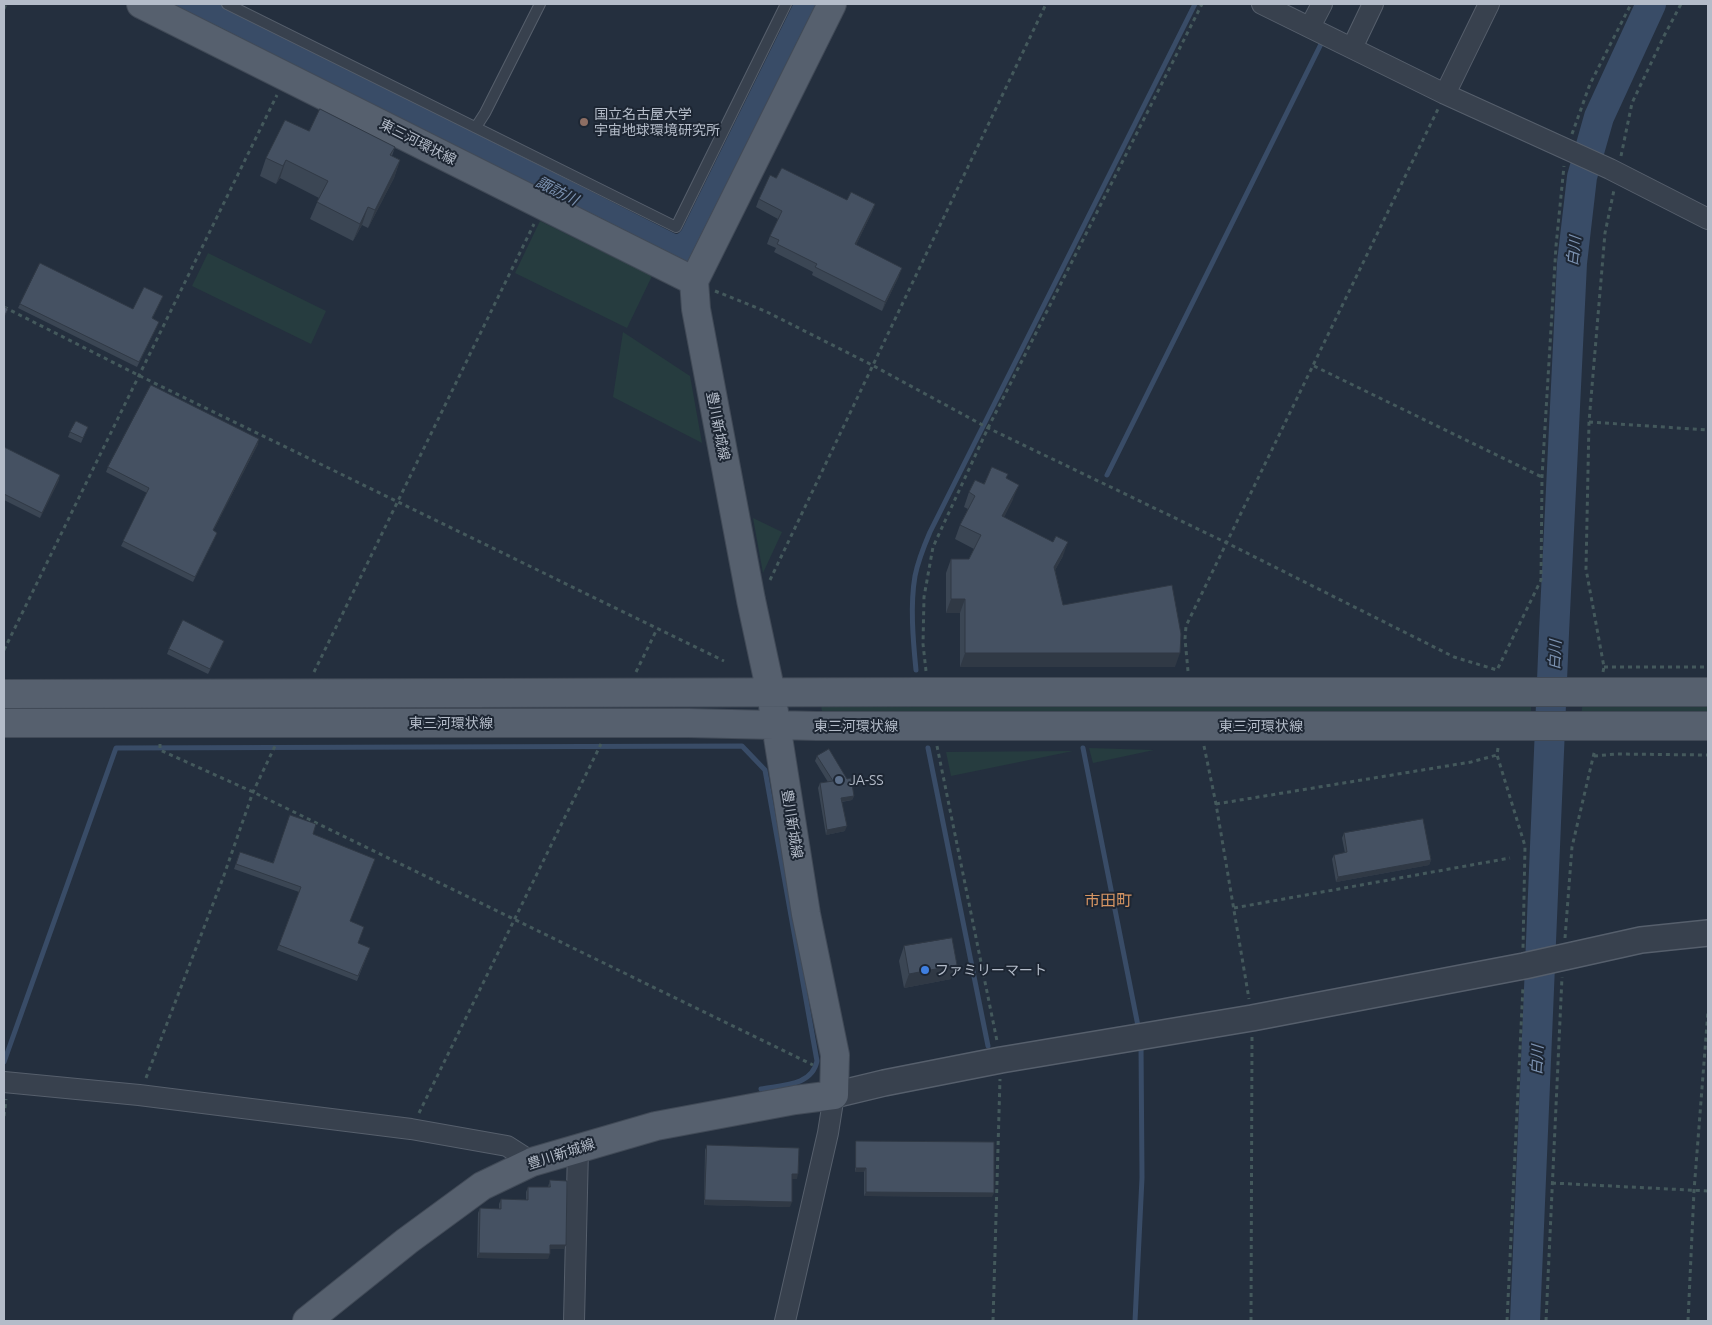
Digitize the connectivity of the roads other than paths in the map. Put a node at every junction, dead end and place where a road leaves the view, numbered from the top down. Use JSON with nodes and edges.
{"nodes":[{"id":1,"x":140,"y":4,"type":"edge"},
{"id":2,"x":227,"y":4,"type":"edge"},
{"id":3,"x":540,"y":4,"type":"edge"},
{"id":4,"x":786,"y":4,"type":"edge"},
{"id":5,"x":832,"y":4,"type":"edge"},
{"id":6,"x":1262,"y":4,"type":"edge"},
{"id":7,"x":1322,"y":4,"type":"edge"},
{"id":8,"x":1373,"y":4,"type":"edge"},
{"id":9,"x":1489,"y":4,"type":"edge"},
{"id":10,"x":1310,"y":27,"type":"junction"},
{"id":11,"x":1352,"y":48,"type":"junction"},
{"id":12,"x":1445,"y":94,"type":"junction"},
{"id":13,"x":476,"y":127,"type":"junction"},
{"id":14,"x":1708,"y":219,"type":"edge"},
{"id":15,"x":694,"y":281,"type":"junction"},
{"id":16,"x":1708,"y":692,"type":"edge"},
{"id":17,"x":771,"y":693,"type":"junction"},
{"id":18,"x":4,"y":694,"type":"edge"},
{"id":19,"x":4,"y":723,"type":"edge"},
{"id":20,"x":777,"y":726,"type":"junction"},
{"id":21,"x":1708,"y":726,"type":"edge"},
{"id":22,"x":1708,"y":933,"type":"edge"},
{"id":23,"x":4,"y":1082,"type":"edge"},
{"id":24,"x":834,"y":1085,"type":"junction"},
{"id":25,"x":578,"y":1149,"type":"junction"},
{"id":26,"x":532,"y":1162,"type":"junction"},
{"id":27,"x":307,"y":1321,"type":"edge"},
{"id":28,"x":574,"y":1321,"type":"edge"},
{"id":29,"x":785,"y":1321,"type":"edge"}],
"edges":[{"from":1,"to":15,"type":"main road","name":"東三河環状線"},
{"from":2,"to":13,"type":"lane"},
{"from":3,"to":13,"type":"lane"},
{"from":4,"to":13,"type":"lane"},
{"from":5,"to":15,"type":"main road"},
{"from":6,"to":10,"type":"street"},
{"from":7,"to":10,"type":"street"},
{"from":8,"to":11,"type":"street"},
{"from":9,"to":12,"type":"street"},
{"from":10,"to":11,"type":"street"},
{"from":11,"to":12,"type":"street"},
{"from":12,"to":14,"type":"street"},
{"from":15,"to":17,"type":"main road","name":"豊川新城線"},
{"from":16,"to":17,"type":"main road"},
{"from":17,"to":18,"type":"main road"},
{"from":17,"to":20,"type":"main road","name":"豊川新城線"},
{"from":19,"to":20,"type":"main road","name":"東三河環状線"},
{"from":20,"to":21,"type":"main road","name":"東三河環状線"},
{"from":20,"to":24,"type":"main road","name":"豊川新城線"},
{"from":22,"to":24,"type":"street"},
{"from":23,"to":26,"type":"street"},
{"from":24,"to":25,"type":"main road","name":"豊川新城線"},
{"from":24,"to":29,"type":"street"},
{"from":25,"to":26,"type":"main road","name":"豊川新城線"},
{"from":25,"to":28,"type":"street"},
{"from":26,"to":27,"type":"main road","name":"豊川新城線"}]}
